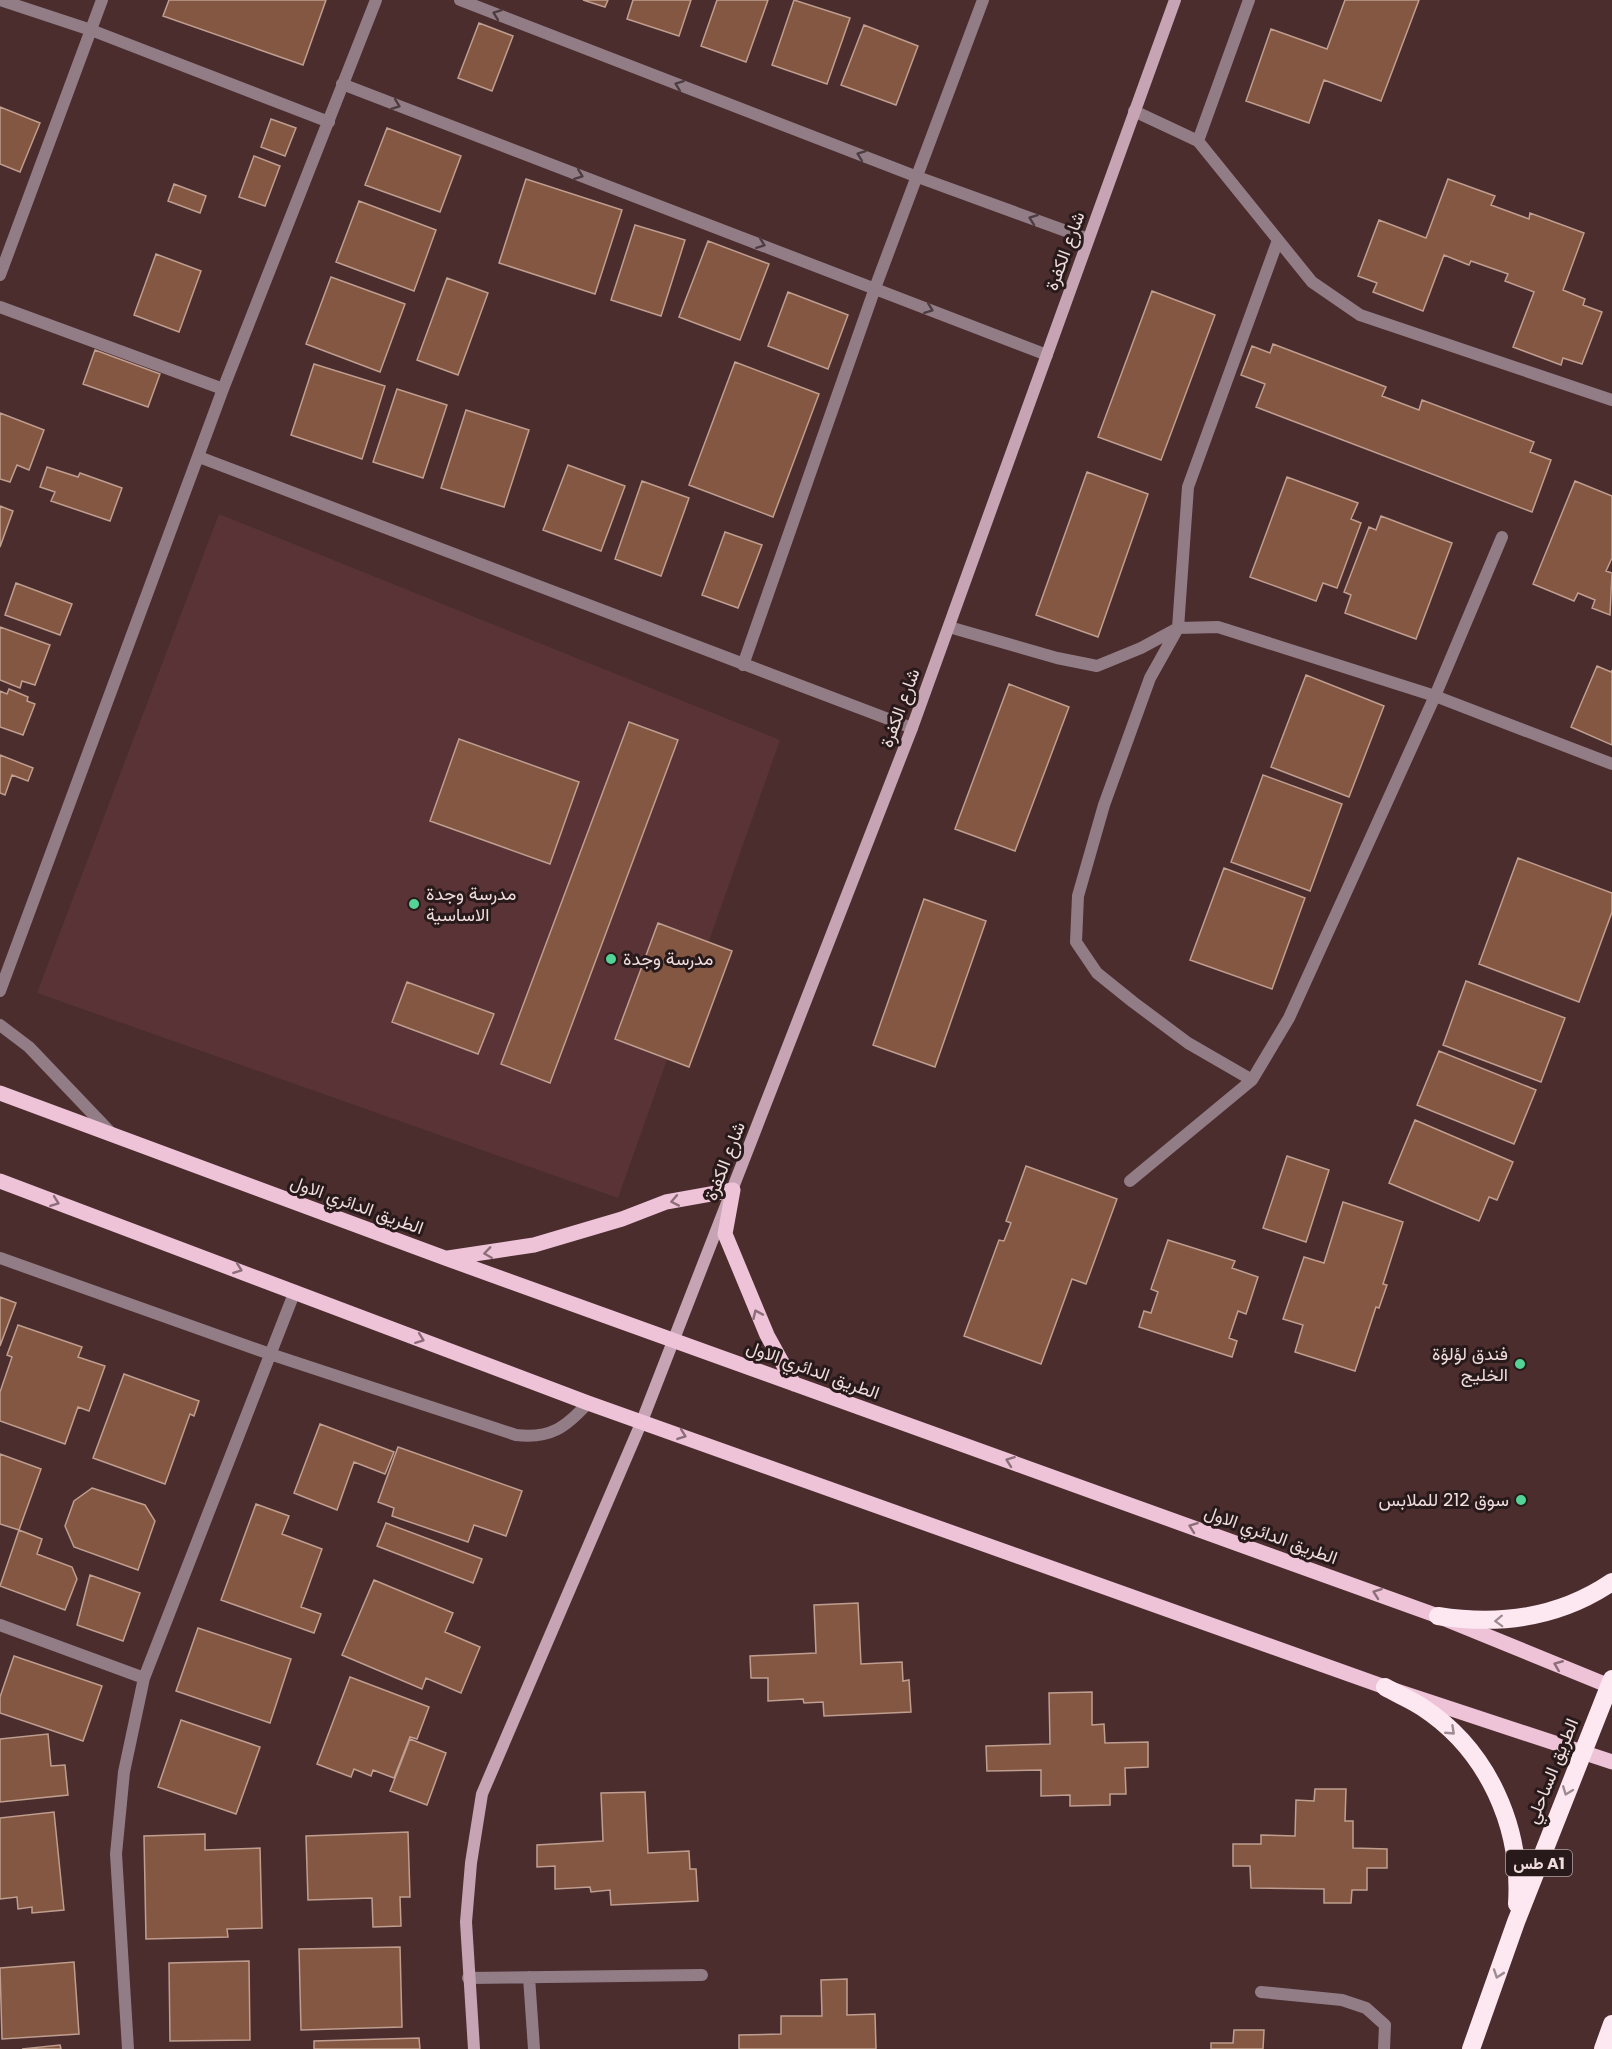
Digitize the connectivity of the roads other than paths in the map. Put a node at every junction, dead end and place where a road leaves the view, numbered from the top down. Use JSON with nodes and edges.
{"nodes":[{"id":1,"x":0,"y":0,"type":"edge"},
{"id":2,"x":102,"y":0,"type":"edge"},
{"id":3,"x":376,"y":0,"type":"edge"},
{"id":4,"x":460,"y":0,"type":"edge"},
{"id":5,"x":983,"y":0,"type":"edge"},
{"id":6,"x":1175,"y":0,"type":"edge"},
{"id":7,"x":1249,"y":0,"type":"edge"},
{"id":8,"x":91,"y":30,"type":"junction"},
{"id":9,"x":342,"y":84,"type":"junction"},
{"id":10,"x":1134,"y":111,"type":"junction"},
{"id":11,"x":329,"y":122,"type":"junction"},
{"id":12,"x":1198,"y":141,"type":"junction"},
{"id":13,"x":915,"y":176,"type":"junction"},
{"id":14,"x":1088,"y":239,"type":"junction"},
{"id":15,"x":1278,"y":240,"type":"junction"},
{"id":16,"x":0,"y":275,"type":"edge"},
{"id":17,"x":875,"y":288,"type":"junction"},
{"id":18,"x":0,"y":307,"type":"edge"},
{"id":19,"x":1047,"y":355,"type":"junction"},
{"id":20,"x":223,"y":389,"type":"junction"},
{"id":21,"x":1612,"y":400,"type":"edge"},
{"id":22,"x":199,"y":457,"type":"junction"},
{"id":23,"x":1502,"y":537,"type":"dead end"},
{"id":24,"x":949,"y":627,"type":"junction"},
{"id":25,"x":1178,"y":628,"type":"junction"},
{"id":26,"x":743,"y":665,"type":"junction"},
{"id":27,"x":1435,"y":696,"type":"junction"},
{"id":28,"x":912,"y":728,"type":"junction"},
{"id":29,"x":1612,"y":764,"type":"edge"},
{"id":30,"x":0,"y":991,"type":"edge"},
{"id":31,"x":0,"y":1025,"type":"edge"},
{"id":32,"x":1252,"y":1080,"type":"junction"},
{"id":33,"x":0,"y":1093,"type":"edge"},
{"id":34,"x":112,"y":1135,"type":"junction"},
{"id":35,"x":0,"y":1181,"type":"edge"},
{"id":36,"x":1130,"y":1181,"type":"dead end"},
{"id":37,"x":733,"y":1190,"type":"junction"},
{"id":38,"x":0,"y":1257,"type":"edge"},
{"id":39,"x":445,"y":1258,"type":"junction"},
{"id":40,"x":295,"y":1291,"type":"junction"},
{"id":41,"x":672,"y":1340,"type":"junction"},
{"id":42,"x":270,"y":1354,"type":"junction"},
{"id":43,"x":794,"y":1384,"type":"junction"},
{"id":44,"x":588,"y":1403,"type":"junction"},
{"id":45,"x":642,"y":1421,"type":"junction"},
{"id":46,"x":1612,"y":1582,"type":"edge"},
{"id":47,"x":1438,"y":1616,"type":"junction"},
{"id":48,"x":0,"y":1625,"type":"edge"},
{"id":49,"x":144,"y":1678,"type":"junction"},
{"id":50,"x":1611,"y":1684,"type":"edge"},
{"id":51,"x":1385,"y":1688,"type":"junction"},
{"id":52,"x":1582,"y":1752,"type":"junction"},
{"id":53,"x":1612,"y":1762,"type":"edge"},
{"id":54,"x":1516,"y":1922,"type":"junction"},
{"id":55,"x":702,"y":1975,"type":"dead end"},
{"id":56,"x":529,"y":1977,"type":"junction"},
{"id":57,"x":468,"y":1978,"type":"junction"},
{"id":58,"x":1261,"y":1992,"type":"dead end"},
{"id":59,"x":1612,"y":2024,"type":"edge"},
{"id":60,"x":128,"y":2049,"type":"edge"},
{"id":61,"x":474,"y":2049,"type":"edge"},
{"id":62,"x":534,"y":2049,"type":"edge"},
{"id":63,"x":1384,"y":2049,"type":"edge"},
{"id":64,"x":1472,"y":2049,"type":"edge"},
{"id":65,"x":1602,"y":2049,"type":"edge"}],
"edges":[{"from":1,"to":8,"type":"street"},
{"from":2,"to":8,"type":"street"},
{"from":3,"to":9,"type":"street"},
{"from":13,"to":4,"type":"street","one_way":true},
{"from":5,"to":13,"type":"street"},
{"from":6,"to":10,"type":"street","name":"شارع الكفرة"},
{"from":7,"to":12,"type":"street"},
{"from":8,"to":11,"type":"street"},
{"from":8,"to":16,"type":"street"},
{"from":9,"to":11,"type":"street"},
{"from":9,"to":17,"type":"street","one_way":true},
{"from":10,"to":12,"type":"street"},
{"from":10,"to":14,"type":"street","name":"شارع الكفرة"},
{"from":11,"to":20,"type":"street"},
{"from":12,"to":15,"type":"street"},
{"from":14,"to":13,"type":"street","one_way":true},
{"from":13,"to":17,"type":"street"},
{"from":14,"to":19,"type":"street","name":"شارع الكفرة"},
{"from":15,"to":21,"type":"street"},
{"from":15,"to":25,"type":"street"},
{"from":17,"to":19,"type":"street","one_way":true},
{"from":17,"to":26,"type":"street"},
{"from":18,"to":20,"type":"street"},
{"from":19,"to":24,"type":"street","name":"شارع الكفرة"},
{"from":20,"to":22,"type":"street"},
{"from":22,"to":26,"type":"street"},
{"from":22,"to":30,"type":"street"},
{"from":23,"to":27,"type":"street"},
{"from":24,"to":25,"type":"street"},
{"from":24,"to":28,"type":"street","name":"شارع الكفرة"},
{"from":25,"to":27,"type":"street"},
{"from":25,"to":32,"type":"street"},
{"from":26,"to":28,"type":"street"},
{"from":27,"to":29,"type":"street"},
{"from":27,"to":32,"type":"street"},
{"from":28,"to":37,"type":"street","name":"شارع الكفرة"},
{"from":31,"to":34,"type":"street"},
{"from":32,"to":36,"type":"street"},
{"from":33,"to":34,"type":"main road","name":"الطريق الدائري الاول"},
{"from":34,"to":39,"type":"main road","name":"الطريق الدائري الاول"},
{"from":35,"to":40,"type":"main road","one_way":true},
{"from":37,"to":39,"type":"main road","one_way":true},
{"from":37,"to":41,"type":"street","name":"شارع الكفرة"},
{"from":43,"to":37,"type":"main road","one_way":true},
{"from":38,"to":42,"type":"street"},
{"from":39,"to":41,"type":"main road","name":"الطريق الدائري الاول"},
{"from":40,"to":42,"type":"street"},
{"from":40,"to":44,"type":"main road","one_way":true},
{"from":41,"to":43,"type":"main road","name":"الطريق الدائري الاول"},
{"from":41,"to":45,"type":"street","name":"شارع الكفرة"},
{"from":42,"to":44,"type":"street"},
{"from":42,"to":49,"type":"street"},
{"from":47,"to":43,"type":"main road","name":"الطريق الدائري الاول","one_way":true},
{"from":44,"to":45,"type":"main road"},
{"from":45,"to":51,"type":"main road","one_way":true},
{"from":45,"to":57,"type":"street","name":"شارع الكفرة"},
{"from":46,"to":47,"type":"highway","one_way":true},
{"from":50,"to":47,"type":"main road","name":"الطريق الدائري الاول","one_way":true},
{"from":48,"to":49,"type":"street"},
{"from":49,"to":60,"type":"street"},
{"from":50,"to":52,"type":"highway","name":"الطريق الساحلي","number":"طس A1"},
{"from":51,"to":52,"type":"main road"},
{"from":51,"to":54,"type":"highway","one_way":true},
{"from":52,"to":53,"type":"main road"},
{"from":52,"to":54,"type":"highway","name":"الطريق الساحلي","number":"طس A1","one_way":true},
{"from":54,"to":64,"type":"highway","name":"الطريق الساحلي","number":"طس A1","one_way":true},
{"from":55,"to":56,"type":"street"},
{"from":56,"to":57,"type":"street"},
{"from":56,"to":62,"type":"street"},
{"from":57,"to":61,"type":"street","name":"شارع الكفرة"},
{"from":58,"to":63,"type":"street"},
{"from":59,"to":65,"type":"highway"}]}
